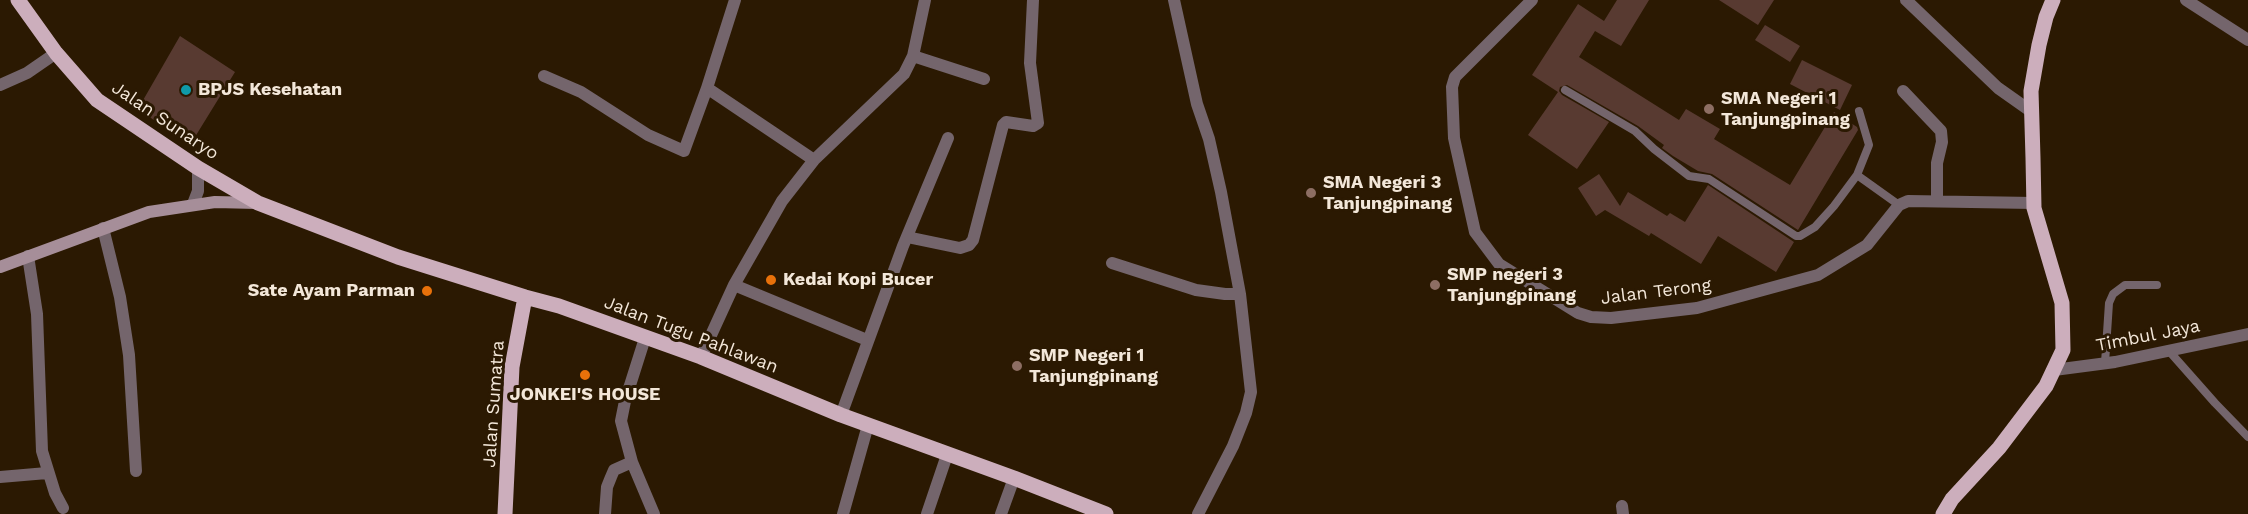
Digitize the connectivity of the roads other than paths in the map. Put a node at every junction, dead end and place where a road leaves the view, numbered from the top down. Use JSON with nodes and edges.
{"nodes":[{"id":1,"x":18,"y":0,"type":"edge"},
{"id":2,"x":735,"y":0,"type":"edge"},
{"id":3,"x":926,"y":0,"type":"edge"},
{"id":4,"x":1033,"y":0,"type":"edge"},
{"id":5,"x":1174,"y":0,"type":"edge"},
{"id":6,"x":1532,"y":0,"type":"edge"},
{"id":7,"x":1906,"y":0,"type":"edge"},
{"id":8,"x":2053,"y":0,"type":"edge"},
{"id":9,"x":2186,"y":0,"type":"edge"},
{"id":10,"x":2248,"y":40,"type":"edge"},
{"id":11,"x":56,"y":53,"type":"junction"},
{"id":12,"x":913,"y":56,"type":"junction"},
{"id":13,"x":544,"y":76,"type":"dead end"},
{"id":14,"x":984,"y":79,"type":"dead end"},
{"id":15,"x":0,"y":85,"type":"edge"},
{"id":16,"x":707,"y":88,"type":"junction"},
{"id":17,"x":1565,"y":90,"type":"dead end"},
{"id":18,"x":1903,"y":91,"type":"dead end"},
{"id":19,"x":1859,"y":111,"type":"dead end"},
{"id":20,"x":2032,"y":112,"type":"junction"},
{"id":21,"x":948,"y":138,"type":"dead end"},
{"id":22,"x":814,"y":160,"type":"junction"},
{"id":23,"x":198,"y":168,"type":"junction"},
{"id":24,"x":1857,"y":175,"type":"junction"},
{"id":25,"x":1937,"y":200,"type":"junction"},
{"id":26,"x":2034,"y":203,"type":"junction"},
{"id":27,"x":193,"y":204,"type":"junction"},
{"id":28,"x":258,"y":204,"type":"junction"},
{"id":29,"x":1899,"y":205,"type":"junction"},
{"id":30,"x":103,"y":228,"type":"junction"},
{"id":31,"x":907,"y":237,"type":"junction"},
{"id":32,"x":28,"y":256,"type":"junction"},
{"id":33,"x":1112,"y":263,"type":"dead end"},
{"id":34,"x":0,"y":267,"type":"edge"},
{"id":35,"x":734,"y":285,"type":"junction"},
{"id":36,"x":2157,"y":285,"type":"dead end"},
{"id":37,"x":1240,"y":294,"type":"junction"},
{"id":38,"x":525,"y":297,"type":"junction"},
{"id":39,"x":2248,"y":334,"type":"edge"},
{"id":40,"x":645,"y":338,"type":"junction"},
{"id":41,"x":867,"y":340,"type":"junction"},
{"id":42,"x":2169,"y":351,"type":"junction"},
{"id":43,"x":701,"y":357,"type":"junction"},
{"id":44,"x":2105,"y":363,"type":"junction"},
{"id":45,"x":2054,"y":370,"type":"junction"},
{"id":46,"x":841,"y":415,"type":"junction"},
{"id":47,"x":868,"y":425,"type":"junction"},
{"id":48,"x":2248,"y":437,"type":"edge"},
{"id":49,"x":946,"y":455,"type":"junction"},
{"id":50,"x":632,"y":462,"type":"junction"},
{"id":51,"x":136,"y":471,"type":"dead end"},
{"id":52,"x":47,"y":473,"type":"junction"},
{"id":53,"x":0,"y":477,"type":"edge"},
{"id":54,"x":1014,"y":478,"type":"junction"},
{"id":55,"x":63,"y":508,"type":"dead end"},
{"id":56,"x":505,"y":514,"type":"edge"},
{"id":57,"x":605,"y":514,"type":"edge"},
{"id":58,"x":654,"y":514,"type":"edge"},
{"id":59,"x":843,"y":514,"type":"edge"},
{"id":60,"x":927,"y":514,"type":"edge"},
{"id":61,"x":1001,"y":514,"type":"edge"},
{"id":62,"x":1106,"y":514,"type":"edge"},
{"id":63,"x":1198,"y":514,"type":"edge"},
{"id":64,"x":1943,"y":514,"type":"edge"}],
"edges":[{"from":1,"to":11,"type":"main road","name":"Jalan Sunaryo"},
{"from":2,"to":16,"type":"street"},
{"from":3,"to":12,"type":"street"},
{"from":4,"to":31,"type":"street"},
{"from":5,"to":37,"type":"street"},
{"from":6,"to":29,"type":"street","name":"Jalan Terong"},
{"from":7,"to":20,"type":"street"},
{"from":8,"to":20,"type":"main road"},
{"from":9,"to":10,"type":"street"},
{"from":11,"to":15,"type":"street"},
{"from":11,"to":23,"type":"main road","name":"Jalan Sunaryo"},
{"from":12,"to":14,"type":"street"},
{"from":12,"to":22,"type":"street"},
{"from":13,"to":16,"type":"street"},
{"from":16,"to":22,"type":"street"},
{"from":17,"to":24,"type":"lane"},
{"from":18,"to":25,"type":"street"},
{"from":19,"to":24,"type":"lane"},
{"from":20,"to":26,"type":"main road"},
{"from":21,"to":31,"type":"street"},
{"from":22,"to":35,"type":"street"},
{"from":23,"to":27,"type":"street"},
{"from":23,"to":28,"type":"main road","name":"Jalan Sunaryo"},
{"from":24,"to":29,"type":"lane"},
{"from":25,"to":26,"type":"street"},
{"from":25,"to":29,"type":"street"},
{"from":26,"to":45,"type":"main road"},
{"from":27,"to":28,"type":"main road"},
{"from":27,"to":30,"type":"main road"},
{"from":28,"to":38,"type":"main road","name":"Jalan Tugu Pahlawan"},
{"from":30,"to":32,"type":"main road"},
{"from":30,"to":51,"type":"street"},
{"from":31,"to":41,"type":"street"},
{"from":32,"to":34,"type":"main road"},
{"from":32,"to":52,"type":"street"},
{"from":33,"to":37,"type":"street"},
{"from":35,"to":41,"type":"street"},
{"from":35,"to":43,"type":"street"},
{"from":36,"to":44,"type":"lane"},
{"from":37,"to":63,"type":"street"},
{"from":38,"to":40,"type":"main road","name":"Jalan Tugu Pahlawan"},
{"from":38,"to":56,"type":"main road","name":"Jalan Sumatra"},
{"from":39,"to":42,"type":"street","name":"Timbul Jaya"},
{"from":40,"to":43,"type":"main road","name":"Jalan Tugu Pahlawan"},
{"from":40,"to":50,"type":"street"},
{"from":41,"to":46,"type":"street"},
{"from":42,"to":44,"type":"street","name":"Timbul Jaya"},
{"from":42,"to":48,"type":"lane"},
{"from":43,"to":46,"type":"main road","name":"Jalan Tugu Pahlawan"},
{"from":44,"to":45,"type":"street","name":"Timbul Jaya"},
{"from":45,"to":64,"type":"main road"},
{"from":46,"to":47,"type":"main road","name":"Jalan Tugu Pahlawan"},
{"from":47,"to":49,"type":"main road","name":"Jalan Tugu Pahlawan"},
{"from":47,"to":59,"type":"street"},
{"from":49,"to":54,"type":"main road","name":"Jalan Tugu Pahlawan"},
{"from":49,"to":60,"type":"street"},
{"from":50,"to":57,"type":"street"},
{"from":50,"to":58,"type":"street"},
{"from":52,"to":53,"type":"street"},
{"from":52,"to":55,"type":"street"},
{"from":54,"to":61,"type":"street"},
{"from":54,"to":62,"type":"main road","name":"Jalan Tugu Pahlawan"}]}
